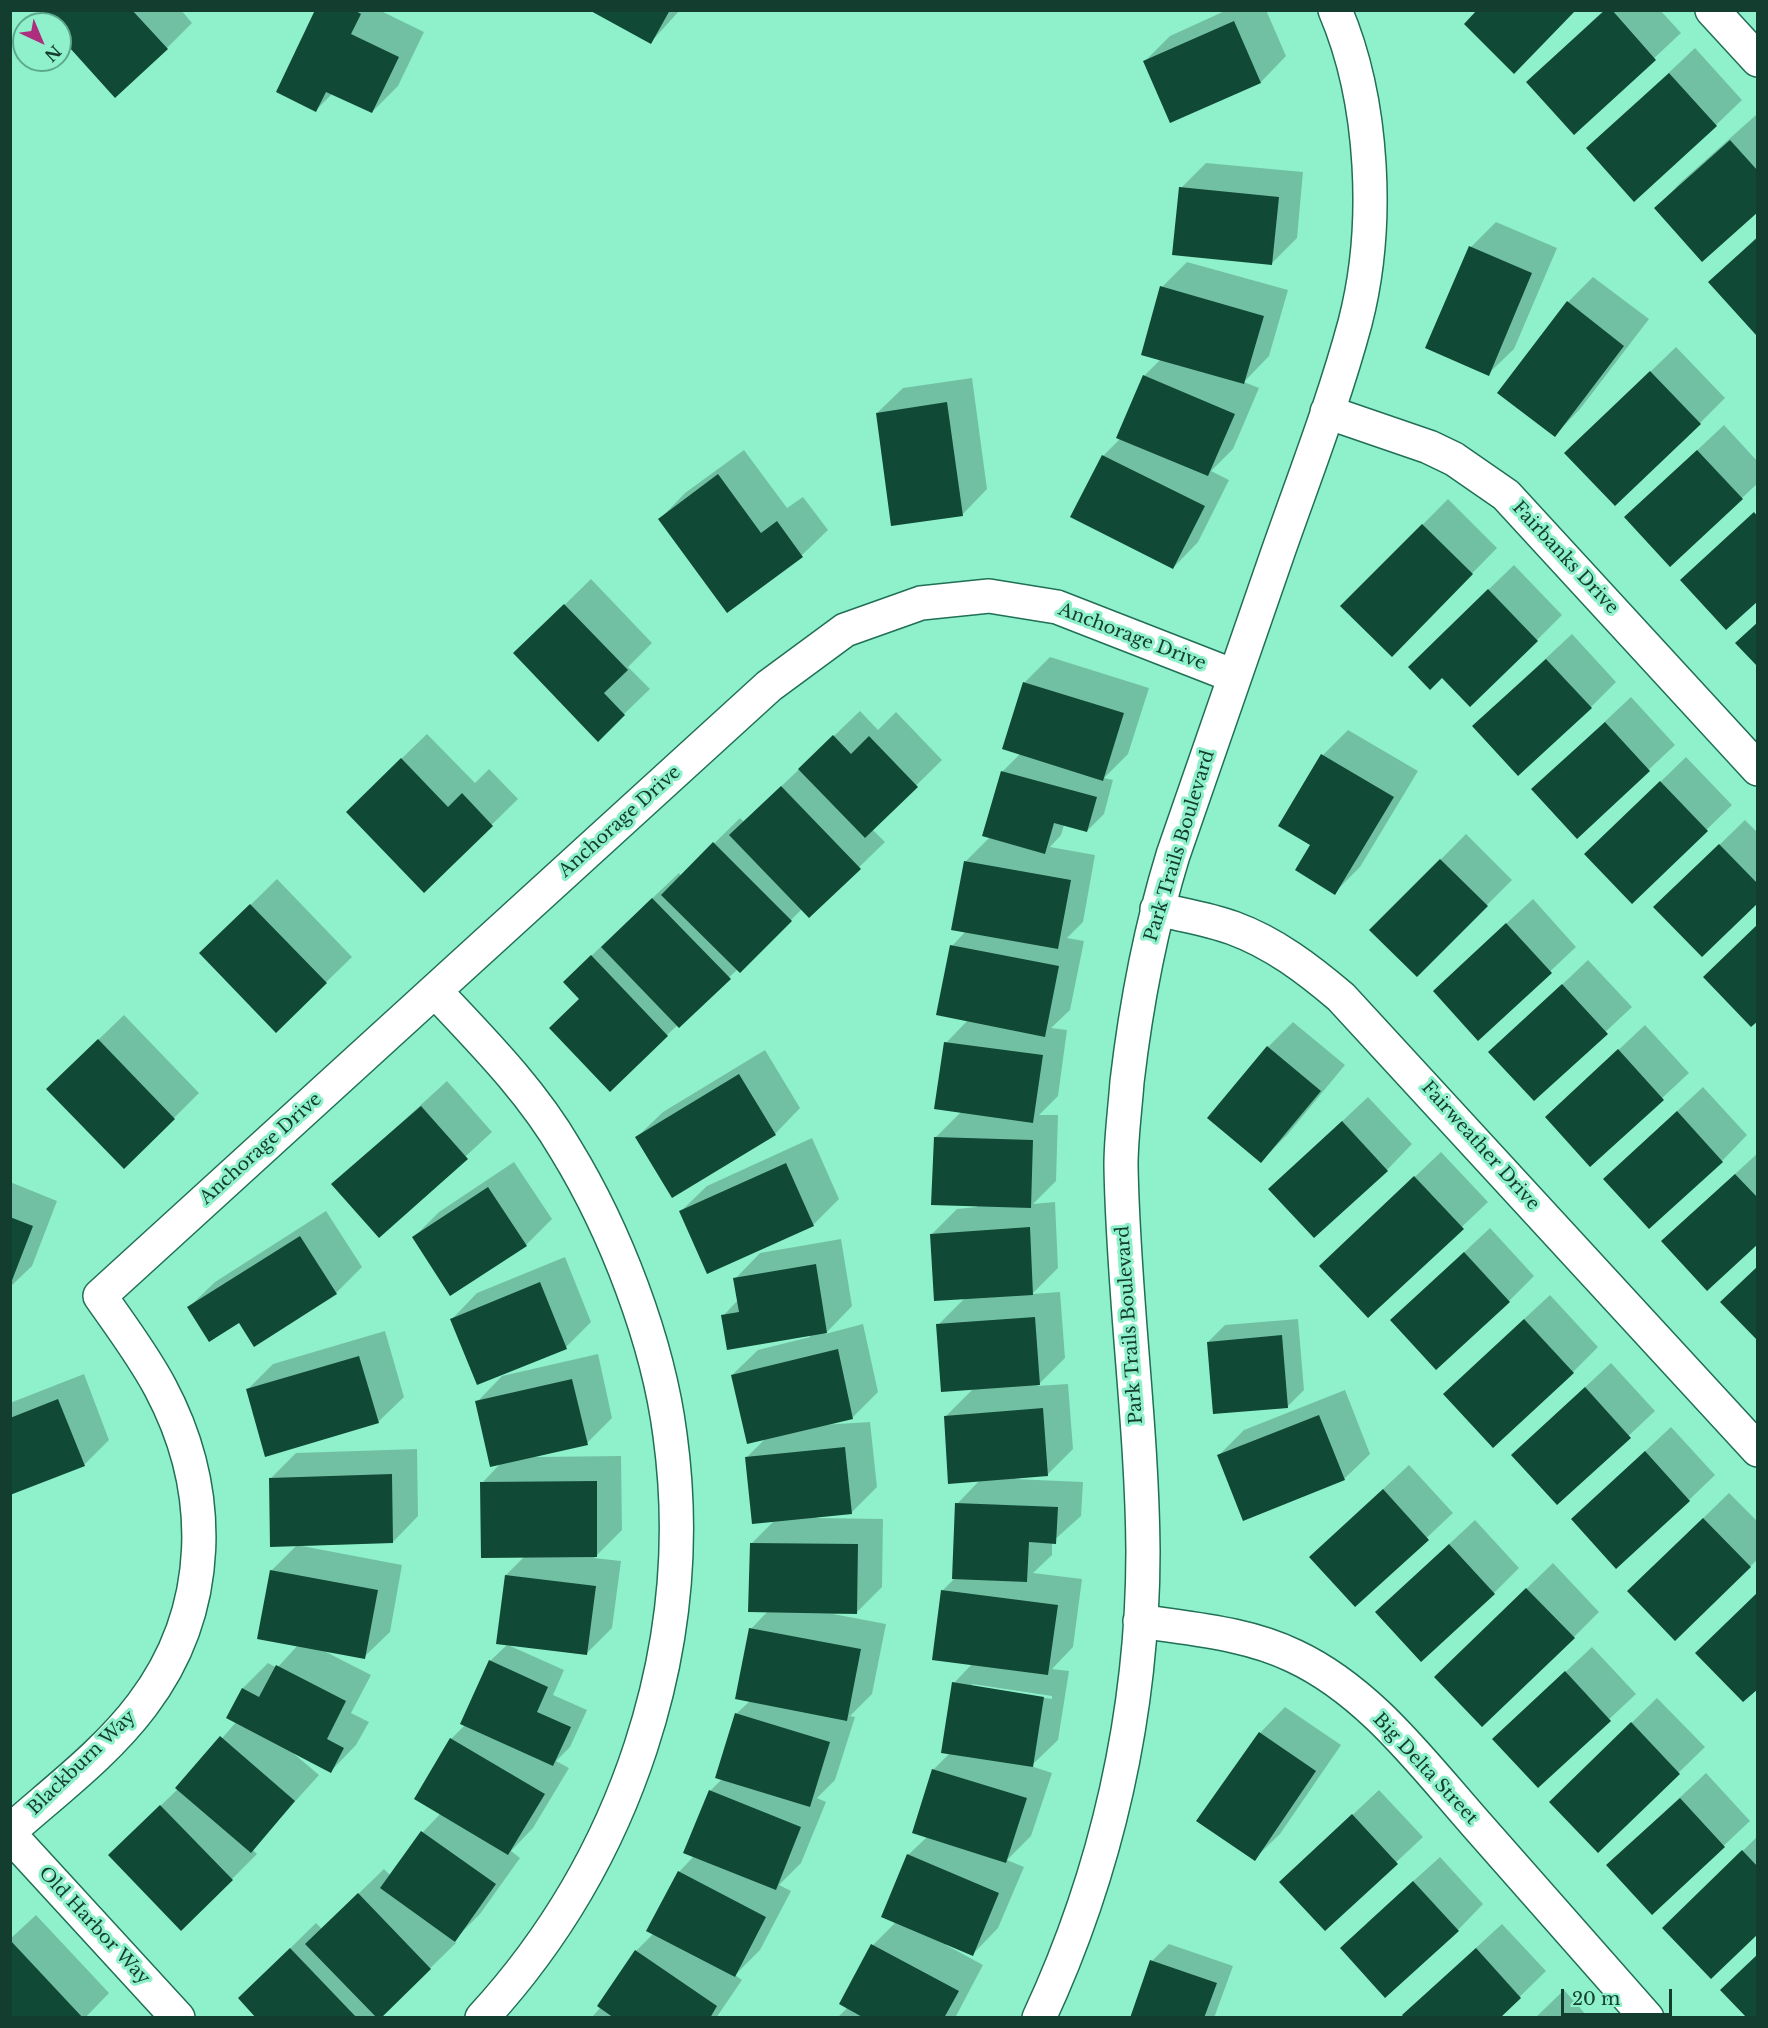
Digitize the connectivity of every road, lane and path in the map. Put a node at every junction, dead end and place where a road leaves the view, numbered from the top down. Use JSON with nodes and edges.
{"nodes":[{"id":1,"x":1335,"y":10,"type":"edge"},
{"id":2,"x":1712,"y":10,"type":"edge"},
{"id":3,"x":1758,"y":60,"type":"edge"},
{"id":4,"x":1327,"y":412,"type":"junction"},
{"id":5,"x":1234,"y":676,"type":"junction"},
{"id":6,"x":1758,"y":769,"type":"edge"},
{"id":7,"x":1157,"y":909,"type":"junction"},
{"id":8,"x":435,"y":991,"type":"junction"},
{"id":9,"x":100,"y":1296,"type":"joint"},
{"id":10,"x":1758,"y":1450,"type":"edge"},
{"id":11,"x":1140,"y":1621,"type":"junction"},
{"id":12,"x":10,"y":1833,"type":"edge"},
{"id":13,"x":178,"y":2018,"type":"edge"},
{"id":14,"x":482,"y":2018,"type":"edge"},
{"id":15,"x":1039,"y":2018,"type":"edge"},
{"id":16,"x":1647,"y":2018,"type":"edge"}],
"edges":[{"from":1,"to":4,"type":"street","name":"Park Trails Boulevard"},
{"from":2,"to":3,"type":"street"},
{"from":4,"to":5,"type":"street","name":"Park Trails Boulevard"},
{"from":4,"to":6,"type":"street","name":"Fairbanks Drive"},
{"from":5,"to":7,"type":"street","name":"Park Trails Boulevard"},
{"from":5,"to":8,"type":"street","name":"Anchorage Drive"},
{"from":7,"to":10,"type":"street","name":"Fairweather Drive"},
{"from":7,"to":11,"type":"street","name":"Park Trails Boulevard"},
{"from":8,"to":9,"type":"street","name":"Anchorage Drive"},
{"from":8,"to":14,"type":"street"},
{"from":9,"to":12,"type":"street","name":"Blackburn Way"},
{"from":11,"to":15,"type":"street","name":"Park Trails Boulevard"},
{"from":11,"to":16,"type":"street","name":"Big Delta Street"},
{"from":12,"to":13,"type":"street","name":"Old Harbor Way"}]}
